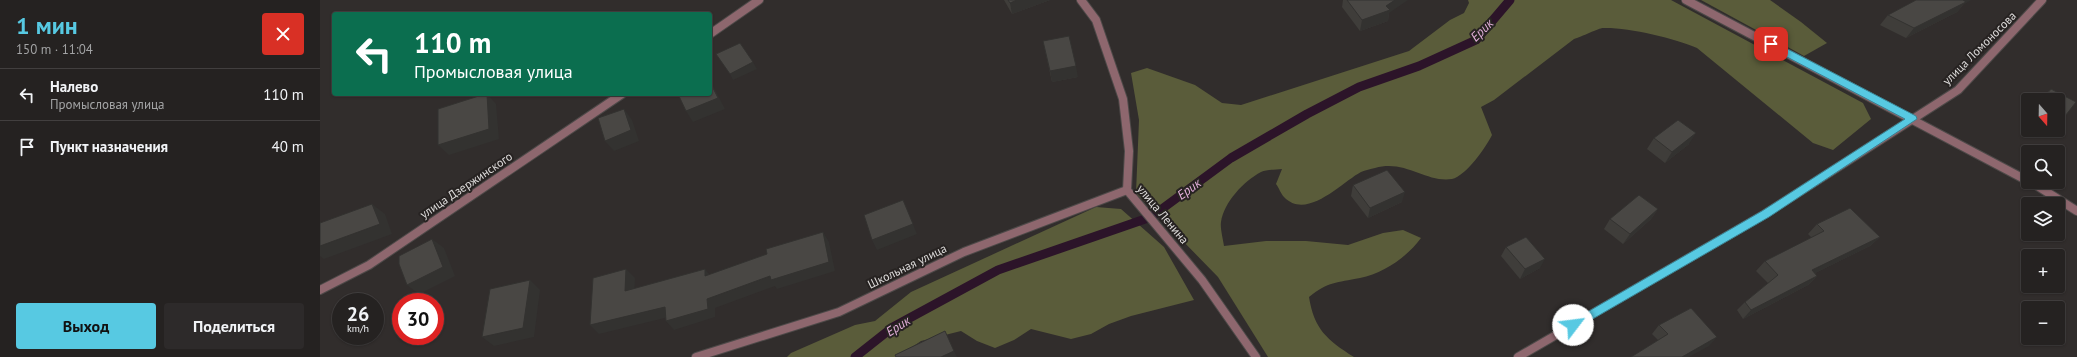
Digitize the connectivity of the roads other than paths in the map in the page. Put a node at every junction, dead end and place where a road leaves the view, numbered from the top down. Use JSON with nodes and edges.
{"nodes":[{"id":1,"x":759,"y":0,"type":"edge"},
{"id":2,"x":1081,"y":0,"type":"edge"},
{"id":3,"x":1686,"y":0,"type":"edge"},
{"id":4,"x":2042,"y":0,"type":"edge"},
{"id":5,"x":712,"y":33,"type":"edge"},
{"id":6,"x":619,"y":96,"type":"edge"},
{"id":7,"x":1912,"y":119,"type":"junction"},
{"id":8,"x":2021,"y":177,"type":"edge"},
{"id":9,"x":2043,"y":189,"type":"edge"},
{"id":10,"x":1127,"y":190,"type":"junction"},
{"id":11,"x":2077,"y":211,"type":"edge"},
{"id":12,"x":320,"y":290,"type":"edge"},
{"id":13,"x":696,"y":357,"type":"edge"},
{"id":14,"x":1256,"y":357,"type":"edge"},
{"id":15,"x":1518,"y":357,"type":"edge"}],
"edges":[{"from":1,"to":5,"type":"street"},
{"from":2,"to":10,"type":"street","name":"улица Ленина"},
{"from":3,"to":7,"type":"street"},
{"from":4,"to":7,"type":"street","name":"улица Ломоносова"},
{"from":6,"to":12,"type":"street","name":"улица Дзержинского"},
{"from":7,"to":8,"type":"street"},
{"from":7,"to":15,"type":"street","name":"улица Ломоносова"},
{"from":9,"to":11,"type":"street"},
{"from":10,"to":13,"type":"street","name":"Школьная улица"},
{"from":10,"to":14,"type":"street","name":"улица Ленина"}]}
